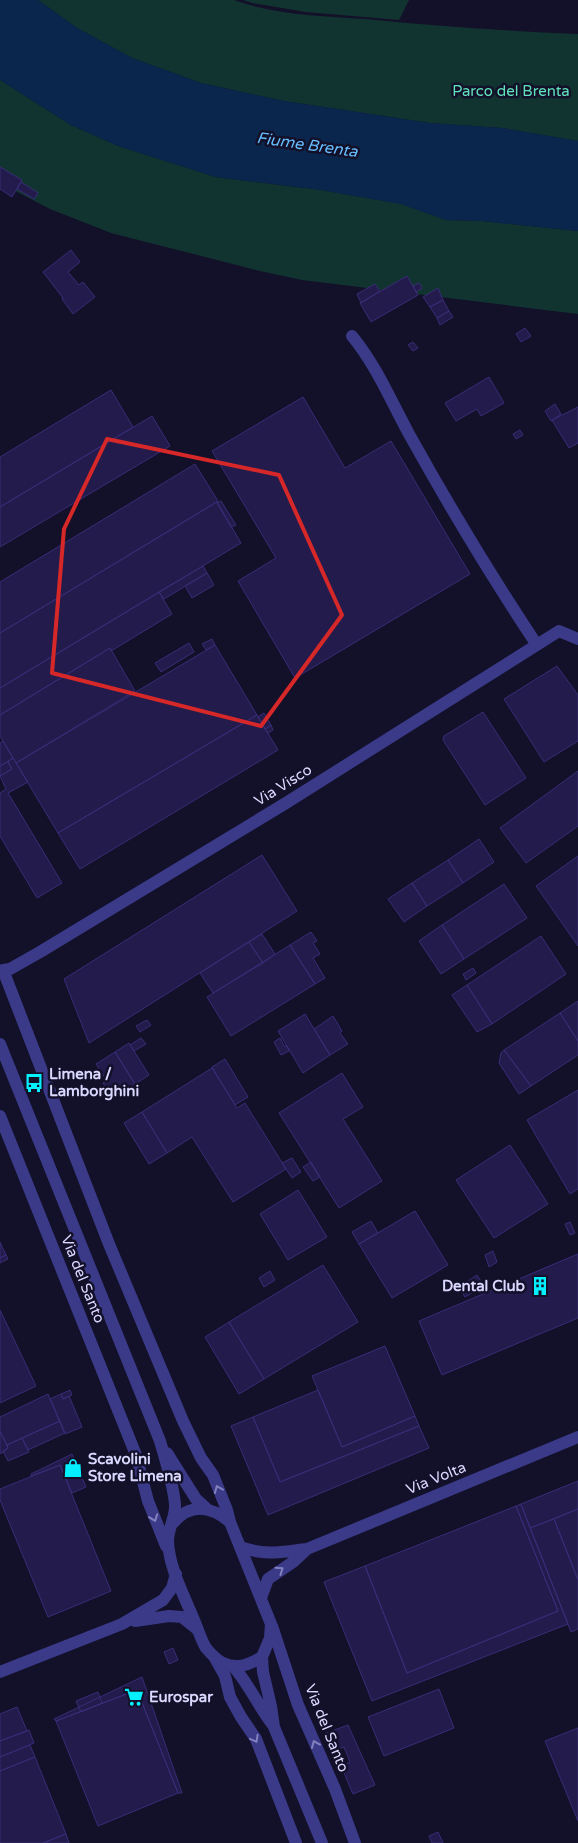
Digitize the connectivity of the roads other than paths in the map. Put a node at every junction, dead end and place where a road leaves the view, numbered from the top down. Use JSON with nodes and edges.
{"nodes":[{"id":1,"x":352,"y":336,"type":"dead end"},
{"id":2,"x":578,"y":639,"type":"edge"},
{"id":3,"x":537,"y":645,"type":"junction"},
{"id":4,"x":1,"y":969,"type":"edge"},
{"id":5,"x":0,"y":1044,"type":"edge"},
{"id":6,"x":0,"y":1116,"type":"edge"},
{"id":7,"x":578,"y":1437,"type":"edge"},
{"id":8,"x":160,"y":1442,"type":"junction"},
{"id":9,"x":207,"y":1509,"type":"junction"},
{"id":10,"x":230,"y":1522,"type":"junction"},
{"id":11,"x":173,"y":1523,"type":"junction"},
{"id":12,"x":240,"y":1547,"type":"junction"},
{"id":13,"x":307,"y":1549,"type":"junction"},
{"id":14,"x":170,"y":1556,"type":"junction"},
{"id":15,"x":176,"y":1574,"type":"junction"},
{"id":16,"x":261,"y":1598,"type":"junction"},
{"id":17,"x":122,"y":1624,"type":"junction"},
{"id":18,"x":271,"y":1624,"type":"junction"},
{"id":19,"x":198,"y":1631,"type":"junction"},
{"id":20,"x":213,"y":1656,"type":"junction"},
{"id":21,"x":262,"y":1657,"type":"junction"},
{"id":22,"x":233,"y":1666,"type":"junction"},
{"id":23,"x":0,"y":1672,"type":"edge"},
{"id":24,"x":274,"y":1727,"type":"junction"},
{"id":25,"x":296,"y":1843,"type":"edge"},
{"id":26,"x":322,"y":1843,"type":"edge"},
{"id":27,"x":355,"y":1843,"type":"edge"}],
"edges":[{"from":1,"to":3,"type":"street"},
{"from":2,"to":3,"type":"street","name":"Via Visco"},
{"from":3,"to":4,"type":"street","name":"Via Visco"},
{"from":10,"to":4,"type":"street","name":"Via del Santo","one_way":true},
{"from":5,"to":8,"type":"street"},
{"from":6,"to":14,"type":"street","name":"Via del Santo","one_way":true},
{"from":7,"to":13,"type":"street","name":"Via Volta"},
{"from":8,"to":9,"type":"street"},
{"from":8,"to":11,"type":"street"},
{"from":9,"to":10,"type":"street"},
{"from":9,"to":11,"type":"street"},
{"from":10,"to":12,"type":"street","name":"Via del Santo"},
{"from":11,"to":14,"type":"street"},
{"from":12,"to":13,"type":"street"},
{"from":12,"to":16,"type":"street","name":"Via del Santo"},
{"from":16,"to":13,"type":"street","one_way":true},
{"from":14,"to":15,"type":"street"},
{"from":15,"to":17,"type":"street"},
{"from":15,"to":19,"type":"street"},
{"from":16,"to":18,"type":"street","name":"Via del Santo"},
{"from":17,"to":19,"type":"street"},
{"from":17,"to":23,"type":"street"},
{"from":18,"to":21,"type":"street"},
{"from":27,"to":18,"type":"street","name":"Via del Santo","one_way":true},
{"from":19,"to":20,"type":"street"},
{"from":20,"to":22,"type":"street"},
{"from":20,"to":25,"type":"street","one_way":true},
{"from":21,"to":22,"type":"street"},
{"from":21,"to":24,"type":"street"},
{"from":22,"to":24,"type":"street"},
{"from":24,"to":26,"type":"street"}]}
